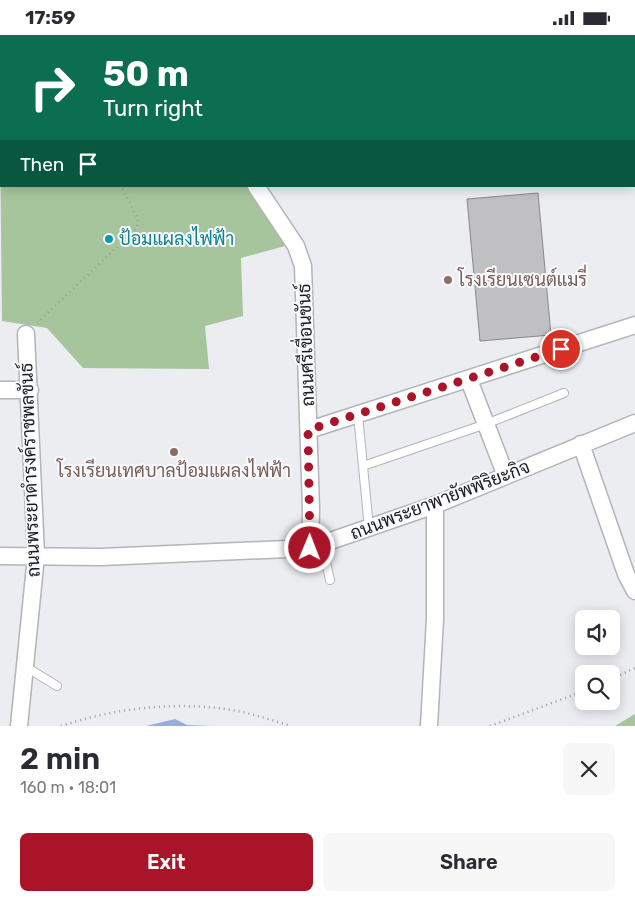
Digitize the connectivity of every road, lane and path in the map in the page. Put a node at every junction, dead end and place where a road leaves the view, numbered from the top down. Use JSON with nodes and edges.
{"nodes":[{"id":1,"x":122,"y":187,"type":"edge"},
{"id":2,"x":257,"y":187,"type":"edge"},
{"id":3,"x":635,"y":325,"type":"edge"},
{"id":4,"x":26,"y":334,"type":"joint"},
{"id":5,"x":469,"y":380,"type":"junction"},
{"id":6,"x":0,"y":390,"type":"edge"},
{"id":7,"x":30,"y":390,"type":"junction"},
{"id":8,"x":564,"y":393,"type":"dead end"},
{"id":9,"x":358,"y":415,"type":"junction"},
{"id":10,"x":635,"y":423,"type":"edge"},
{"id":11,"x":486,"y":425,"type":"junction"},
{"id":12,"x":308,"y":430,"type":"junction"},
{"id":13,"x":581,"y":444,"type":"junction"},
{"id":14,"x":363,"y":466,"type":"junction"},
{"id":15,"x":506,"y":476,"type":"junction"},
{"id":16,"x":435,"y":505,"type":"junction"},
{"id":17,"x":369,"y":528,"type":"junction"},
{"id":18,"x":316,"y":547,"type":"junction"},
{"id":19,"x":0,"y":556,"type":"edge"},
{"id":20,"x":36,"y":556,"type":"junction"},
{"id":21,"x":330,"y":580,"type":"dead end"},
{"id":22,"x":635,"y":591,"type":"edge"},
{"id":23,"x":26,"y":667,"type":"junction"},
{"id":24,"x":635,"y":668,"type":"edge"},
{"id":25,"x":620,"y":675,"type":"edge"},
{"id":26,"x":57,"y":686,"type":"dead end"},
{"id":27,"x":575,"y":694,"type":"edge"},
{"id":28,"x":20,"y":726,"type":"edge"},
{"id":29,"x":61,"y":726,"type":"edge"},
{"id":30,"x":291,"y":726,"type":"edge"},
{"id":31,"x":429,"y":726,"type":"edge"},
{"id":32,"x":490,"y":726,"type":"edge"}],
"edges":[{"from":1,"to":4,"type":"path"},
{"from":2,"to":12,"type":"street","name":"ถนนศรีเขื่อนขันธ์"},
{"from":3,"to":5,"type":"street"},
{"from":4,"to":7,"type":"street","name":"ถนนพระยาดำรงค์ราชพลขันธ์"},
{"from":5,"to":9,"type":"street"},
{"from":5,"to":11,"type":"street"},
{"from":6,"to":7,"type":"street"},
{"from":7,"to":20,"type":"street","name":"ถนนพระยาดำรงค์ราชพลขันธ์"},
{"from":8,"to":11,"type":"lane"},
{"from":9,"to":12,"type":"street"},
{"from":9,"to":14,"type":"lane"},
{"from":10,"to":13,"type":"street","name":"ถนนพระยาพายัพพิริยะกิจ"},
{"from":11,"to":14,"type":"lane"},
{"from":11,"to":15,"type":"street"},
{"from":12,"to":18,"type":"street","name":"ถนนศรีเขื่อนขันธ์"},
{"from":13,"to":15,"type":"street","name":"ถนนพระยาพายัพพิริยะกิจ"},
{"from":13,"to":22,"type":"street"},
{"from":14,"to":17,"type":"lane"},
{"from":15,"to":16,"type":"street","name":"ถนนพระยาพายัพพิริยะกิจ"},
{"from":16,"to":17,"type":"street","name":"ถนนพระยาพายัพพิริยะกิจ"},
{"from":16,"to":31,"type":"street"},
{"from":17,"to":18,"type":"street","name":"ถนนพระยาพายัพพิริยะกิจ"},
{"from":18,"to":20,"type":"street","name":"ถนนพระยาพายัพพิริยะกิจ"},
{"from":18,"to":21,"type":"lane"},
{"from":19,"to":20,"type":"street","name":"ถนนพระยาพายัพพิริยะกิจ"},
{"from":20,"to":23,"type":"street","name":"ถนนพระยาดำรงค์ราชพลขันธ์"},
{"from":23,"to":26,"type":"lane"},
{"from":23,"to":28,"type":"street","name":"ถนนพระยาดำรงค์ราชพลขันธ์"},
{"from":24,"to":25,"type":"path"},
{"from":27,"to":32,"type":"path"},
{"from":29,"to":30,"type":"path"}]}
